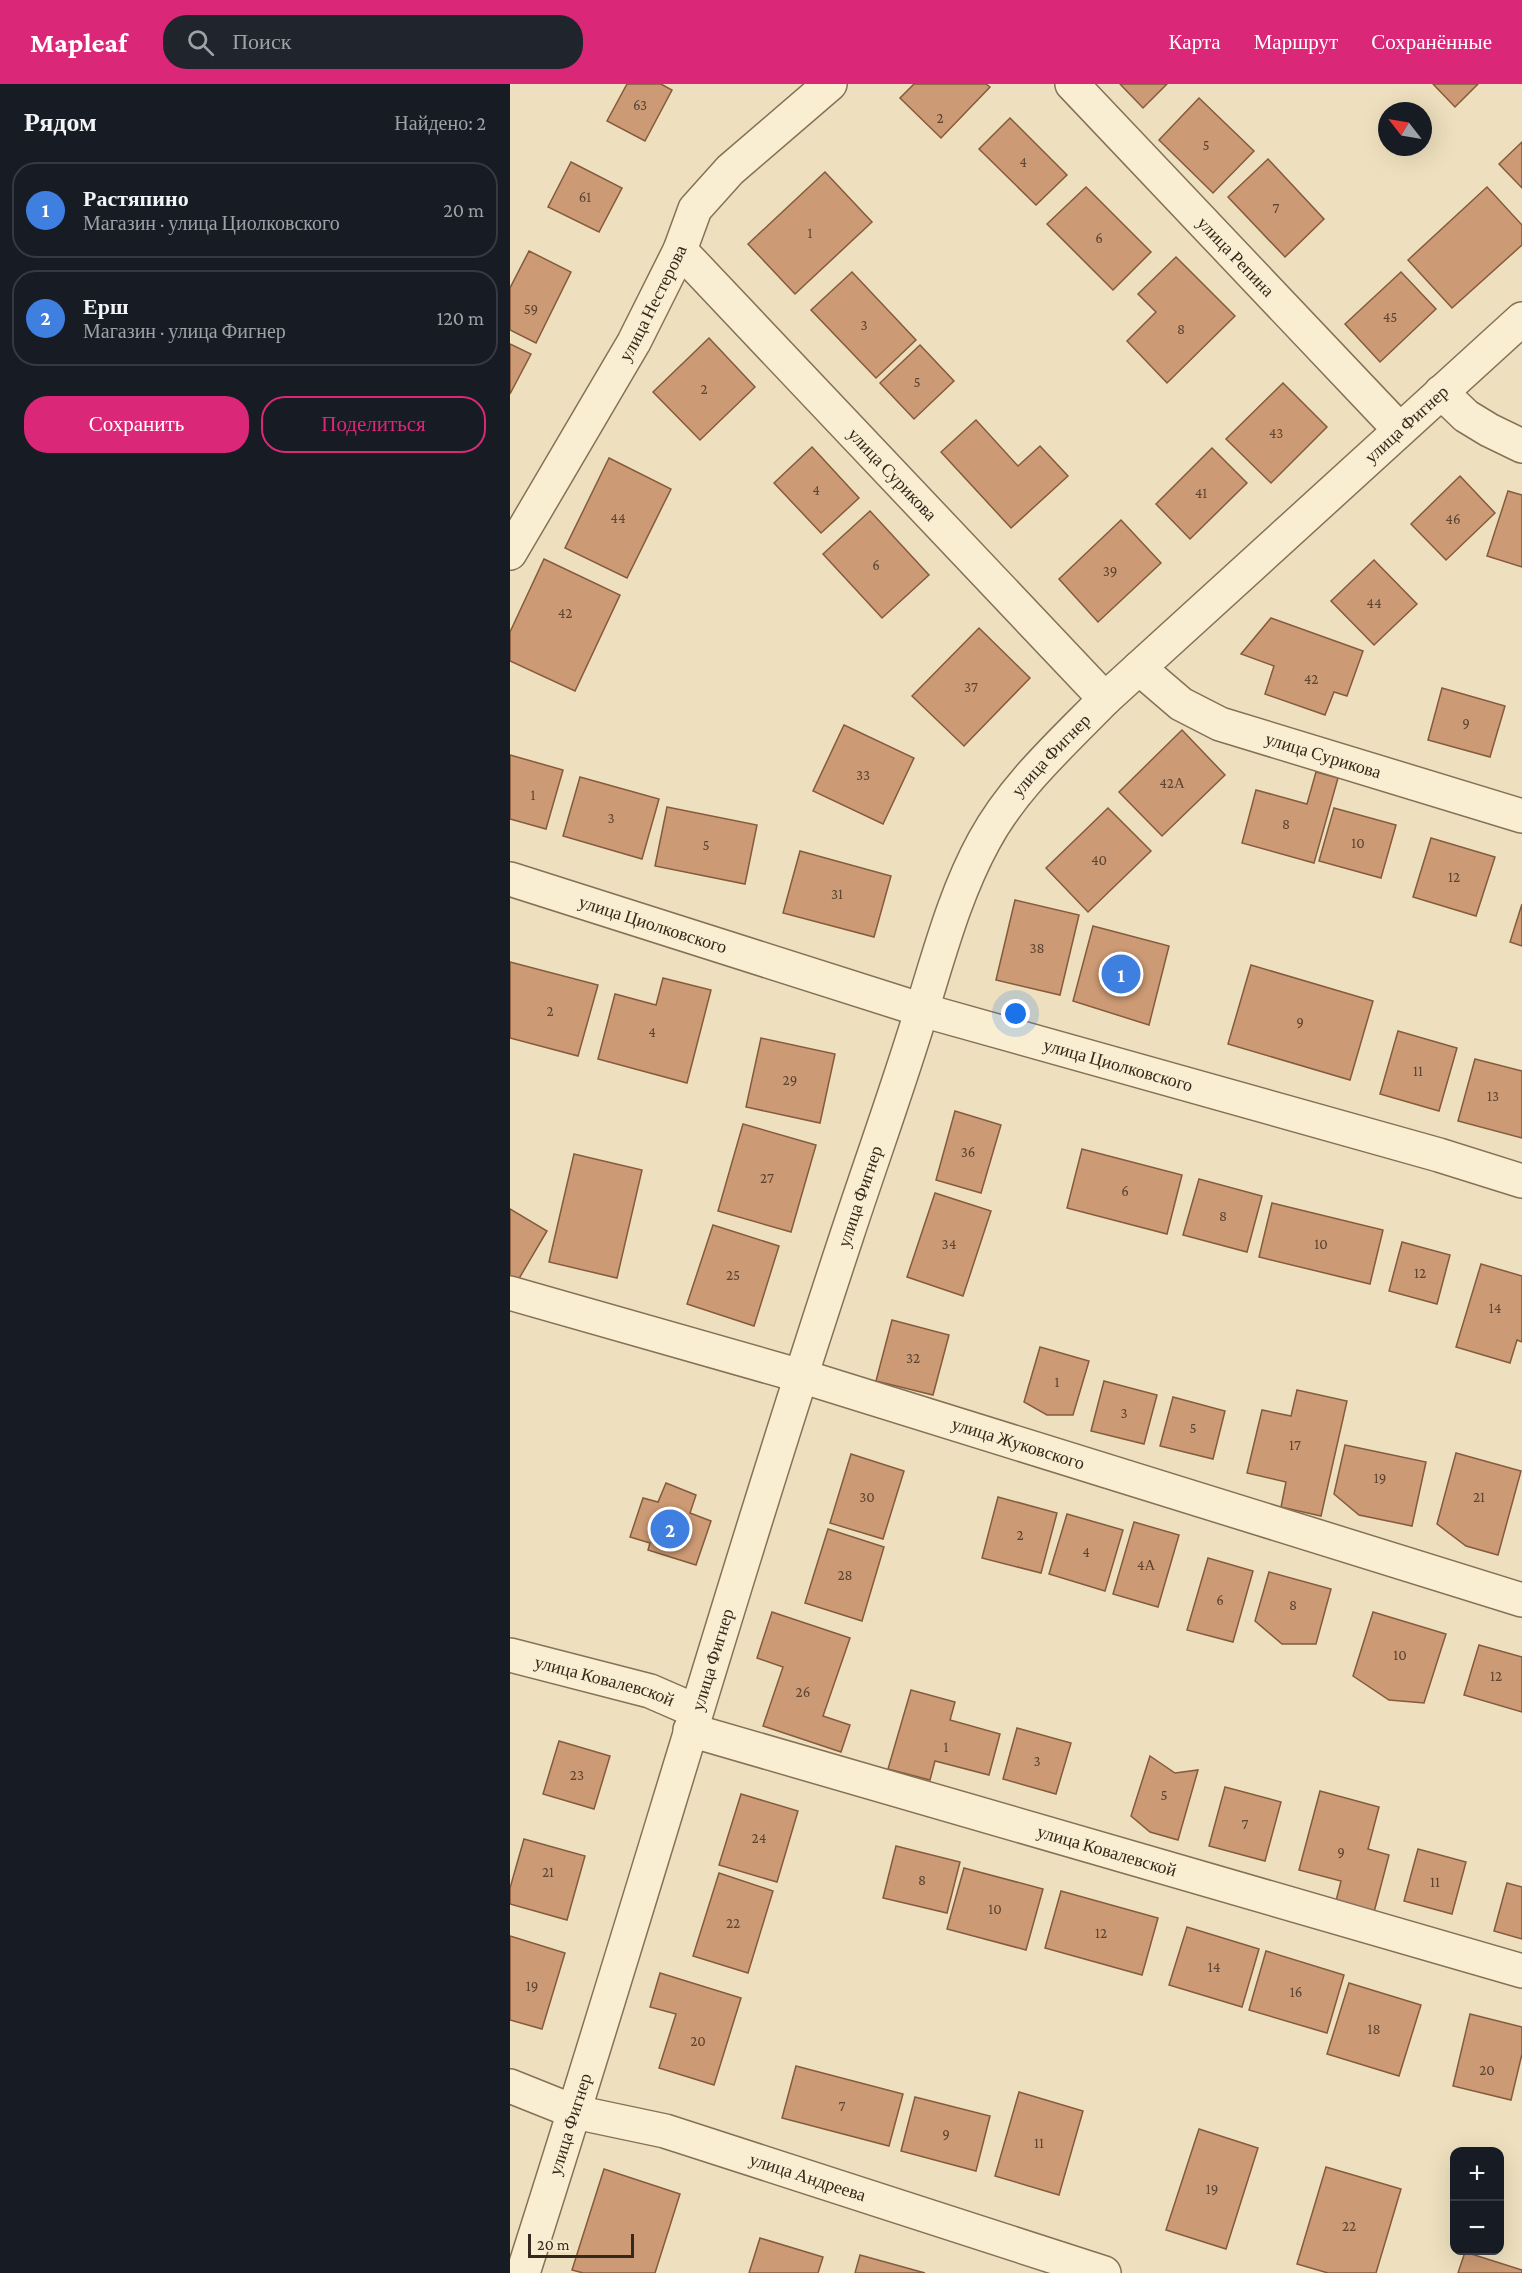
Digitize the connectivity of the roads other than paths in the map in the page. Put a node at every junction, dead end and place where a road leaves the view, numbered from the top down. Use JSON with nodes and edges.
{"nodes":[{"id":1,"x":830,"y":84,"type":"edge"},
{"id":2,"x":1072,"y":84,"type":"edge"},
{"id":3,"x":681,"y":250,"type":"junction"},
{"id":4,"x":1522,"y":319,"type":"edge"},
{"id":5,"x":1441,"y":392,"type":"junction"},
{"id":6,"x":1399,"y":429,"type":"junction"},
{"id":7,"x":1522,"y":446,"type":"edge"},
{"id":8,"x":510,"y":553,"type":"edge"},
{"id":9,"x":1139,"y":668,"type":"junction"},
{"id":10,"x":1105,"y":699,"type":"junction"},
{"id":11,"x":1522,"y":816,"type":"edge"},
{"id":12,"x":510,"y":879,"type":"edge"},
{"id":13,"x":922,"y":1010,"type":"junction"},
{"id":14,"x":1522,"y":1181,"type":"edge"},
{"id":15,"x":510,"y":1293,"type":"edge"},
{"id":16,"x":801,"y":1376,"type":"junction"},
{"id":17,"x":1522,"y":1600,"type":"edge"},
{"id":18,"x":510,"y":1655,"type":"edge"},
{"id":19,"x":693,"y":1720,"type":"junction"},
{"id":20,"x":1522,"y":1971,"type":"edge"},
{"id":21,"x":510,"y":2086,"type":"edge"},
{"id":22,"x":575,"y":2112,"type":"junction"},
{"id":23,"x":523,"y":2273,"type":"edge"},
{"id":24,"x":1104,"y":2273,"type":"edge"}],
"edges":[{"from":1,"to":3,"type":"street","name":"улица Нестерова"},
{"from":2,"to":6,"type":"street","name":"улица Репина"},
{"from":3,"to":8,"type":"street","name":"улица Нестерова"},
{"from":3,"to":10,"type":"street","name":"улица Сурикова"},
{"from":4,"to":5,"type":"street","name":"улица Фигнер"},
{"from":5,"to":6,"type":"street","name":"улица Фигнер"},
{"from":5,"to":7,"type":"street"},
{"from":6,"to":9,"type":"street","name":"улица Фигнер"},
{"from":9,"to":10,"type":"street","name":"улица Фигнер"},
{"from":9,"to":11,"type":"street","name":"улица Сурикова"},
{"from":10,"to":13,"type":"street","name":"улица Фигнер"},
{"from":12,"to":13,"type":"street","name":"улица Циолковского"},
{"from":13,"to":14,"type":"street","name":"улица Циолковского"},
{"from":13,"to":16,"type":"street","name":"улица Фигнер"},
{"from":15,"to":16,"type":"street","name":"улица Жуковского"},
{"from":16,"to":17,"type":"street","name":"улица Жуковского"},
{"from":16,"to":19,"type":"street","name":"улица Фигнер"},
{"from":18,"to":19,"type":"street","name":"улица Ковалевской"},
{"from":19,"to":20,"type":"street","name":"улица Ковалевской"},
{"from":19,"to":22,"type":"street","name":"улица Фигнер"},
{"from":21,"to":22,"type":"street","name":"улица Андреева"},
{"from":22,"to":23,"type":"street","name":"улица Фигнер"},
{"from":22,"to":24,"type":"street","name":"улица Андреева"}]}
